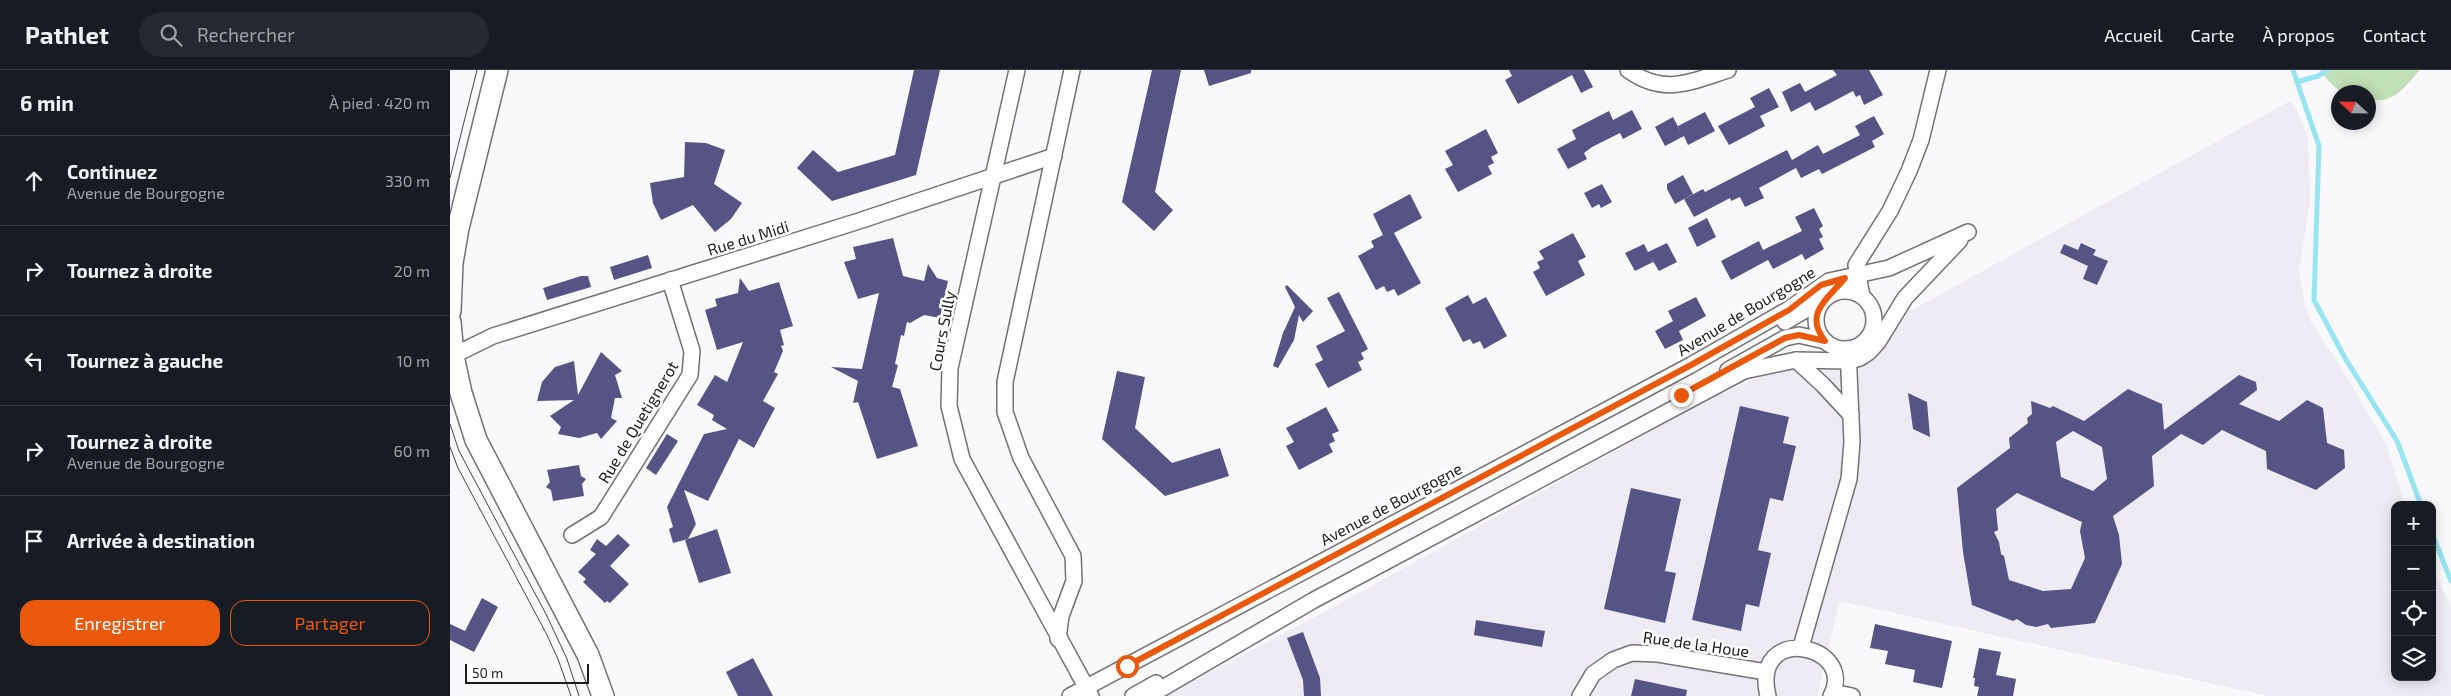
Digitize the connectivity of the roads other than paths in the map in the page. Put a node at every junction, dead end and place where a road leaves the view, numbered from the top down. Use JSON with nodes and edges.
{"nodes":[{"id":1,"x":497,"y":70,"type":"edge"},
{"id":2,"x":1017,"y":70,"type":"edge"},
{"id":3,"x":1072,"y":70,"type":"edge"},
{"id":4,"x":1628,"y":70,"type":"edge"},
{"id":5,"x":1728,"y":70,"type":"edge"},
{"id":6,"x":1938,"y":70,"type":"edge"},
{"id":7,"x":1054,"y":156,"type":"junction"},
{"id":8,"x":993,"y":178,"type":"junction"},
{"id":9,"x":1853,"y":273,"type":"junction"},
{"id":10,"x":670,"y":280,"type":"junction"},
{"id":11,"x":1862,"y":296,"type":"junction"},
{"id":12,"x":1828,"y":297,"type":"junction"},
{"id":13,"x":450,"y":311,"type":"edge"},
{"id":14,"x":450,"y":322,"type":"edge"},
{"id":15,"x":1825,"y":341,"type":"junction"},
{"id":16,"x":1849,"y":355,"type":"junction"},
{"id":17,"x":452,"y":356,"type":"edge"},
{"id":18,"x":1796,"y":360,"type":"junction"},
{"id":19,"x":1851,"y":415,"type":"junction"},
{"id":20,"x":572,"y":536,"type":"dead end"},
{"id":21,"x":1058,"y":639,"type":"junction"},
{"id":22,"x":1802,"y":647,"type":"junction"},
{"id":23,"x":1766,"y":672,"type":"junction"},
{"id":24,"x":1089,"y":694,"type":"edge"},
{"id":25,"x":1832,"y":694,"type":"edge"},
{"id":26,"x":603,"y":696,"type":"edge"},
{"id":27,"x":1070,"y":696,"type":"edge"},
{"id":28,"x":1133,"y":696,"type":"edge"},
{"id":29,"x":1149,"y":696,"type":"edge"},
{"id":30,"x":1580,"y":696,"type":"edge"},
{"id":31,"x":1768,"y":696,"type":"edge"},
{"id":32,"x":1852,"y":696,"type":"edge"}],
"edges":[{"from":1,"to":13,"type":"main road"},
{"from":2,"to":8,"type":"street","name":"Cours Sully"},
{"from":3,"to":7,"type":"street"},
{"from":4,"to":5,"type":"street"},
{"from":6,"to":9,"type":"street"},
{"from":7,"to":8,"type":"street","name":"Rue du Midi"},
{"from":7,"to":21,"type":"street"},
{"from":8,"to":10,"type":"street","name":"Rue du Midi"},
{"from":8,"to":21,"type":"street","name":"Cours Sully"},
{"from":9,"to":11,"type":"street"},
{"from":9,"to":12,"type":"street"},
{"from":9,"to":16,"type":"street","name":"Avenue de Bourgogne"},
{"from":9,"to":24,"type":"street","name":"Avenue de Bourgogne"},
{"from":10,"to":17,"type":"street","name":"Rue du Midi"},
{"from":10,"to":20,"type":"street","name":"Rue de Quetignerot"},
{"from":11,"to":12,"type":"street"},
{"from":11,"to":16,"type":"street"},
{"from":12,"to":15,"type":"street"},
{"from":12,"to":24,"type":"street","name":"Avenue de Bourgogne"},
{"from":14,"to":17,"type":"main road"},
{"from":15,"to":16,"type":"street"},
{"from":15,"to":28,"type":"street"},
{"from":16,"to":18,"type":"street","name":"Avenue de Bourgogne"},
{"from":16,"to":19,"type":"street"},
{"from":17,"to":26,"type":"main road"},
{"from":18,"to":19,"type":"street"},
{"from":18,"to":29,"type":"street","name":"Avenue de Bourgogne"},
{"from":19,"to":22,"type":"street"},
{"from":21,"to":24,"type":"street","name":"Cours Sully"},
{"from":22,"to":23,"type":"street"},
{"from":22,"to":25,"type":"street"},
{"from":23,"to":30,"type":"street","name":"Rue de la Houe"},
{"from":23,"to":31,"type":"street"},
{"from":24,"to":27,"type":"street","name":"Avenue de Bourgogne"},
{"from":25,"to":32,"type":"street"}]}
